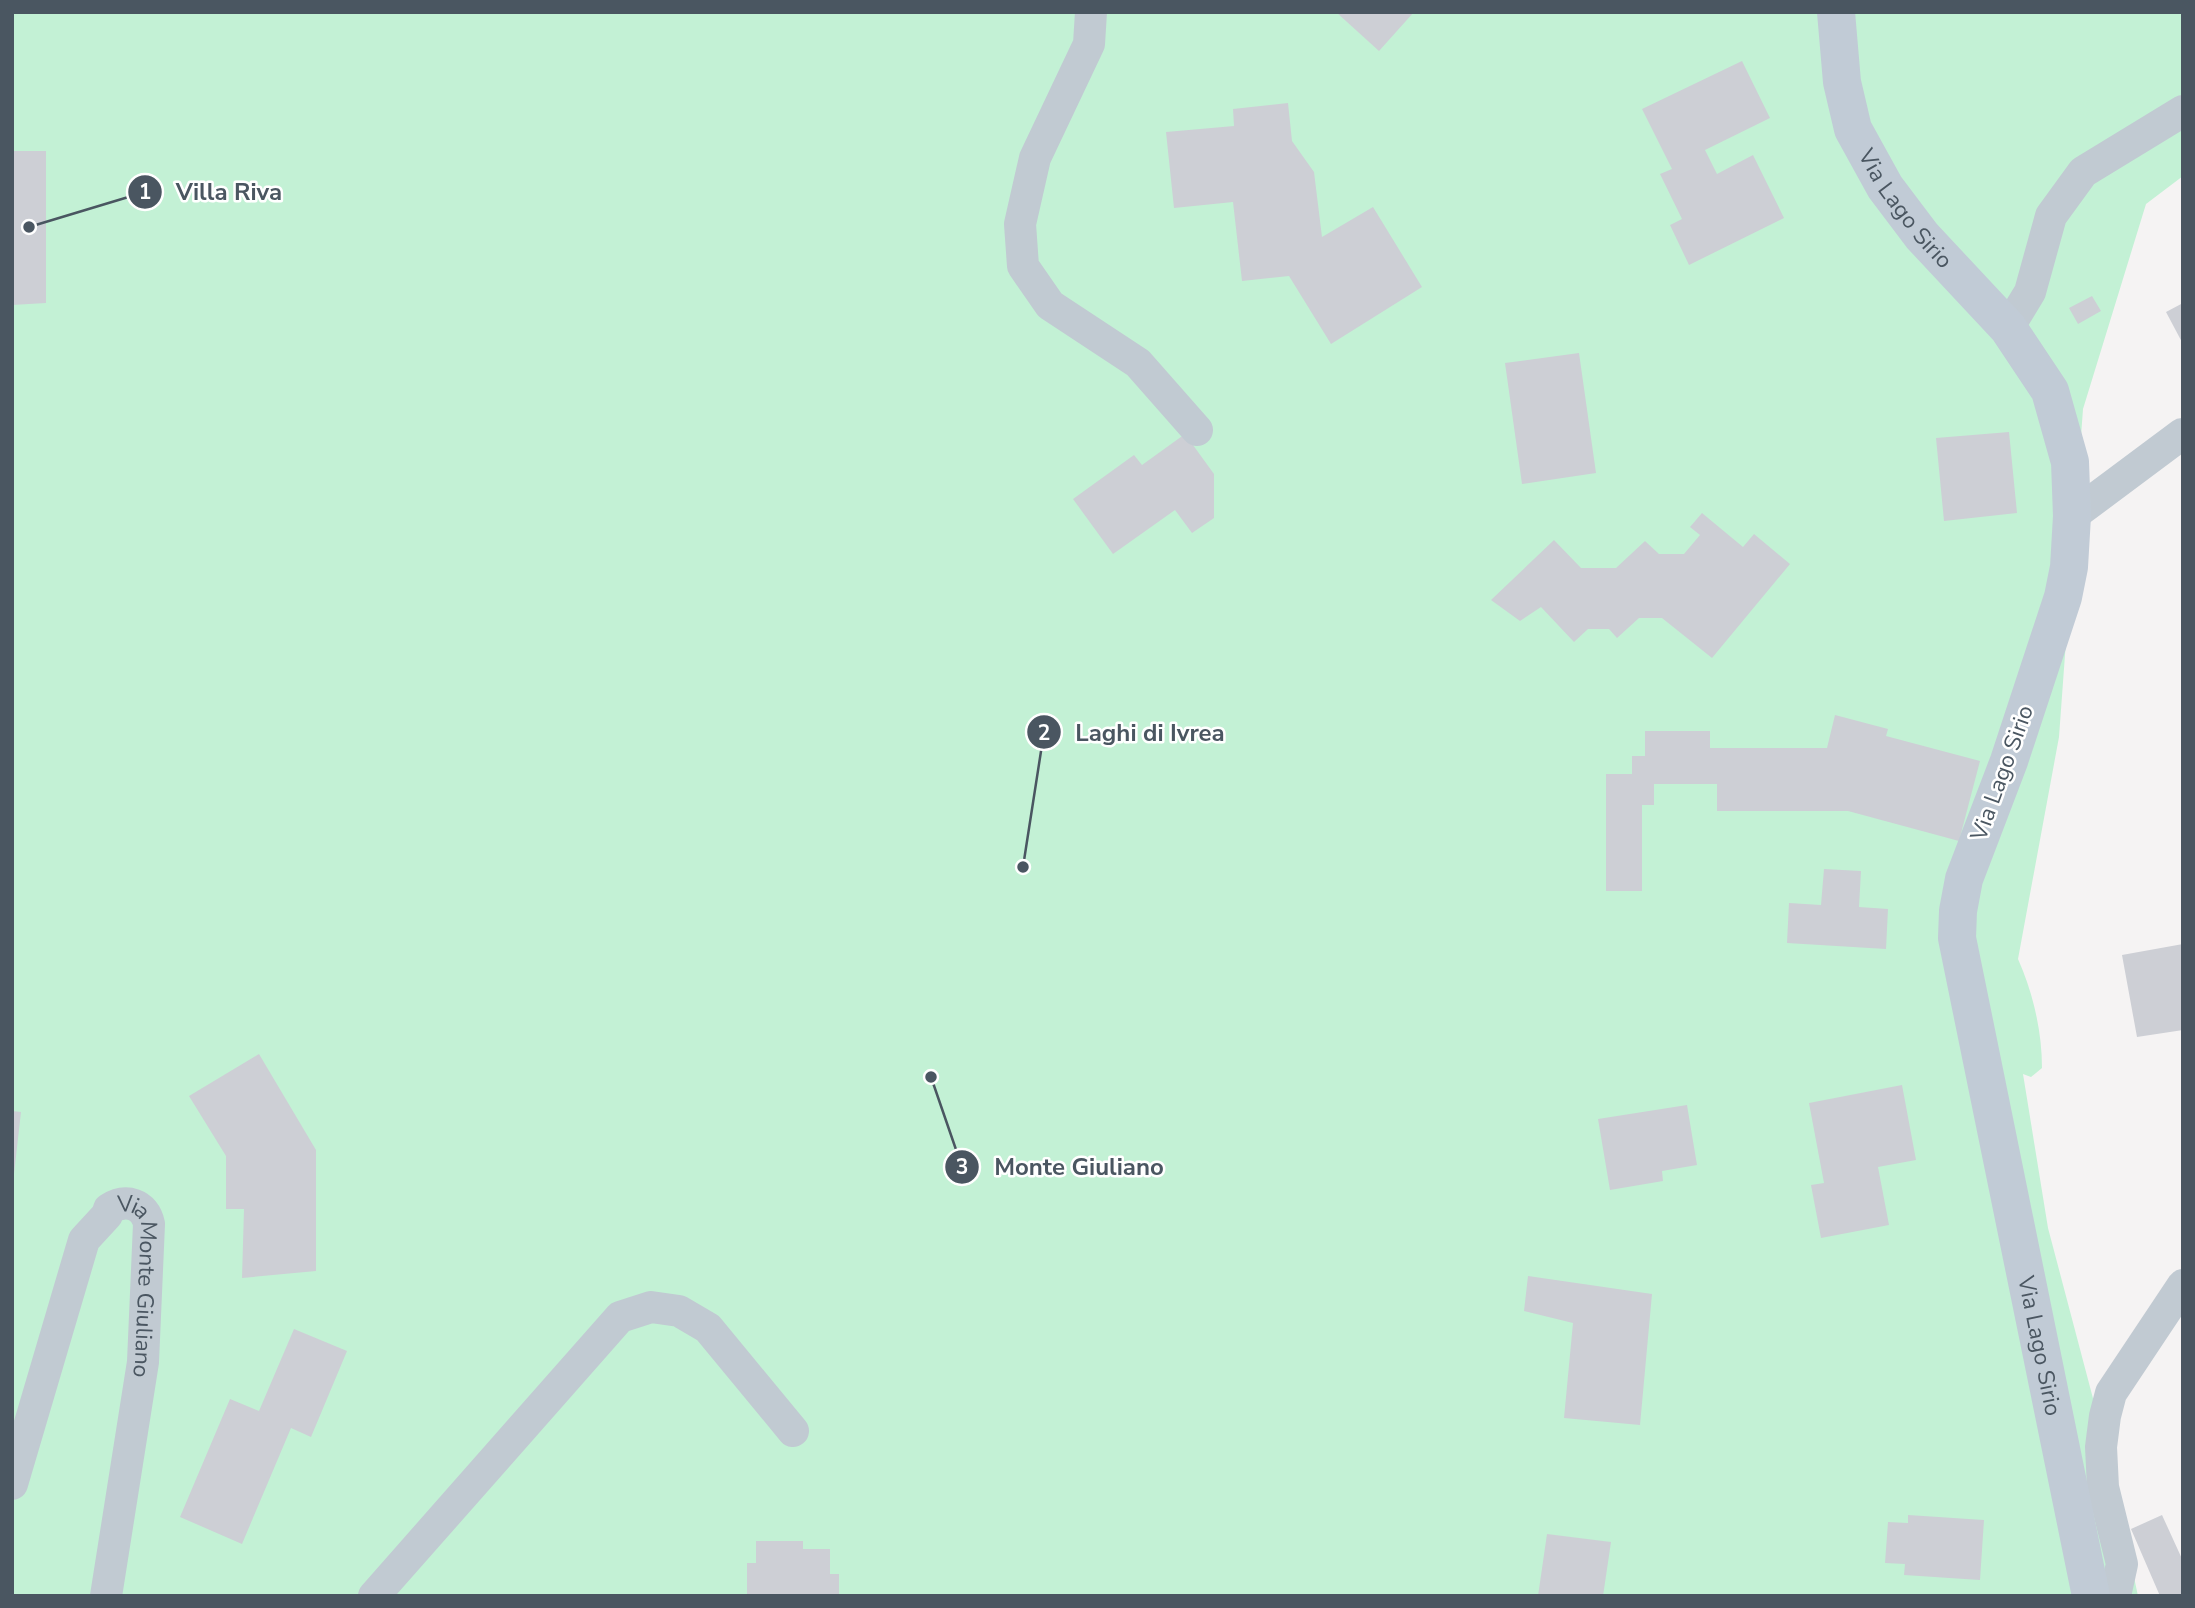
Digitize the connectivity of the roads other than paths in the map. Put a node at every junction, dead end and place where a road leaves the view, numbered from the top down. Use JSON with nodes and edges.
{"nodes":[{"id":1,"x":1091,"y":12,"type":"edge"},
{"id":2,"x":1836,"y":12,"type":"edge"},
{"id":3,"x":2183,"y":111,"type":"edge"},
{"id":4,"x":2008,"y":328,"type":"junction"},
{"id":5,"x":1197,"y":430,"type":"dead end"},
{"id":6,"x":2182,"y":434,"type":"edge"},
{"id":7,"x":2072,"y":516,"type":"junction"},
{"id":8,"x":2183,"y":1285,"type":"edge"},
{"id":9,"x":793,"y":1431,"type":"dead end"},
{"id":10,"x":12,"y":1484,"type":"edge"},
{"id":11,"x":106,"y":1596,"type":"edge"},
{"id":12,"x":374,"y":1596,"type":"edge"},
{"id":13,"x":2091,"y":1596,"type":"edge"},
{"id":14,"x":2115,"y":1596,"type":"edge"}],
"edges":[{"from":1,"to":5,"type":"street"},
{"from":2,"to":4,"type":"main road","name":"Via Lago Sirio"},
{"from":3,"to":4,"type":"street"},
{"from":4,"to":7,"type":"main road","name":"Via Lago Sirio"},
{"from":6,"to":7,"type":"street"},
{"from":7,"to":13,"type":"main road","name":"Via Lago Sirio"},
{"from":8,"to":14,"type":"street"},
{"from":9,"to":12,"type":"street"},
{"from":10,"to":11,"type":"street","name":"Via Monte Giuliano"}]}
